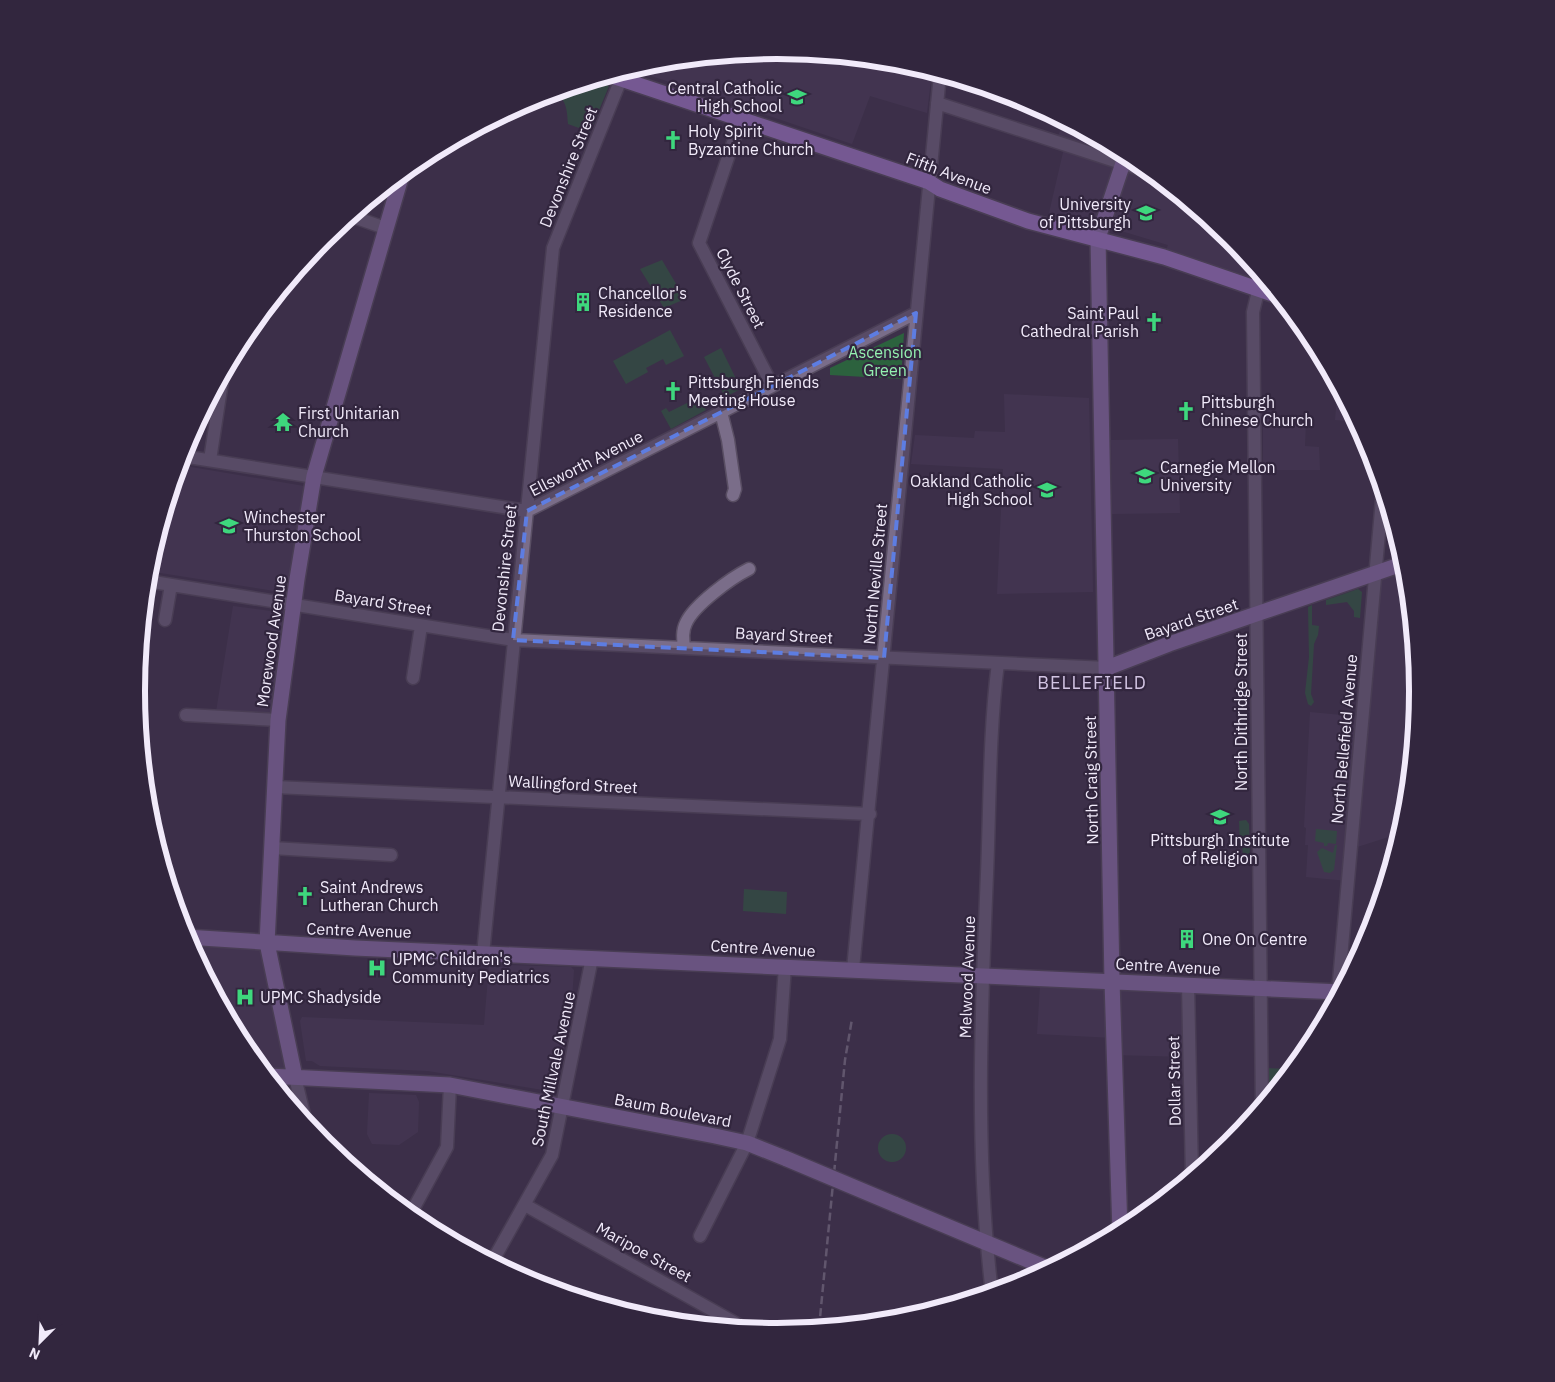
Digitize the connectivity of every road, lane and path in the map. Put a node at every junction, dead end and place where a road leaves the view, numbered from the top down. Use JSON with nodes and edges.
{"nodes":[{"id":1,"x":620,"y":79,"type":"edge"},
{"id":2,"x":614,"y":80,"type":"edge"},
{"id":3,"x":939,"y":80,"type":"edge"},
{"id":4,"x":937,"y":104,"type":"junction"},
{"id":5,"x":741,"y":119,"type":"junction"},
{"id":6,"x":1115,"y":156,"type":"edge"},
{"id":7,"x":1124,"y":162,"type":"edge"},
{"id":8,"x":929,"y":182,"type":"junction"},
{"id":9,"x":399,"y":185,"type":"edge"},
{"id":10,"x":358,"y":219,"type":"edge"},
{"id":11,"x":385,"y":228,"type":"junction"},
{"id":12,"x":1098,"y":238,"type":"junction"},
{"id":13,"x":1259,"y":282,"type":"edge"},
{"id":14,"x":916,"y":313,"type":"junction"},
{"id":15,"x":772,"y":385,"type":"junction"},
{"id":16,"x":220,"y":392,"type":"edge"},
{"id":17,"x":721,"y":412,"type":"junction"},
{"id":18,"x":190,"y":457,"type":"edge"},
{"id":19,"x":210,"y":460,"type":"junction"},
{"id":20,"x":314,"y":476,"type":"junction"},
{"id":21,"x":733,"y":495,"type":"dead end"},
{"id":22,"x":1381,"y":505,"type":"edge"},
{"id":23,"x":527,"y":511,"type":"junction"},
{"id":24,"x":1397,"y":566,"type":"edge"},
{"id":25,"x":749,"y":569,"type":"dead end"},
{"id":26,"x":1375,"y":573,"type":"junction"},
{"id":27,"x":155,"y":582,"type":"edge"},
{"id":28,"x":171,"y":585,"type":"junction"},
{"id":29,"x":294,"y":605,"type":"junction"},
{"id":30,"x":1257,"y":615,"type":"junction"},
{"id":31,"x":165,"y":620,"type":"dead end"},
{"id":32,"x":421,"y":626,"type":"junction"},
{"id":33,"x":513,"y":640,"type":"junction"},
{"id":34,"x":684,"y":647,"type":"junction"},
{"id":35,"x":884,"y":658,"type":"junction"},
{"id":36,"x":998,"y":663,"type":"junction"},
{"id":37,"x":1107,"y":668,"type":"junction"},
{"id":38,"x":413,"y":678,"type":"dead end"},
{"id":39,"x":186,"y":715,"type":"dead end"},
{"id":40,"x":278,"y":720,"type":"junction"},
{"id":41,"x":275,"y":787,"type":"junction"},
{"id":42,"x":497,"y":796,"type":"junction"},
{"id":43,"x":870,"y":814,"type":"junction"},
{"id":44,"x":272,"y":848,"type":"junction"},
{"id":45,"x":391,"y":855,"type":"dead end"},
{"id":46,"x":195,"y":938,"type":"edge"},
{"id":47,"x":267,"y":943,"type":"junction"},
{"id":48,"x":483,"y":954,"type":"junction"},
{"id":49,"x":592,"y":958,"type":"junction"},
{"id":50,"x":784,"y":966,"type":"junction"},
{"id":51,"x":853,"y":970,"type":"junction"},
{"id":52,"x":983,"y":975,"type":"junction"},
{"id":53,"x":1340,"y":980,"type":"edge"},
{"id":54,"x":1112,"y":981,"type":"junction"},
{"id":55,"x":1188,"y":985,"type":"junction"},
{"id":56,"x":1260,"y":988,"type":"junction"},
{"id":57,"x":1333,"y":992,"type":"edge"},
{"id":58,"x":276,"y":1076,"type":"edge"},
{"id":59,"x":296,"y":1077,"type":"junction"},
{"id":60,"x":450,"y":1085,"type":"junction"},
{"id":61,"x":1262,"y":1097,"type":"edge"},
{"id":62,"x":562,"y":1106,"type":"junction"},
{"id":63,"x":303,"y":1109,"type":"edge"},
{"id":64,"x":747,"y":1143,"type":"junction"},
{"id":65,"x":1192,"y":1168,"type":"edge"},
{"id":66,"x":525,"y":1205,"type":"junction"},
{"id":67,"x":414,"y":1208,"type":"edge"},
{"id":68,"x":1120,"y":1223,"type":"edge"},
{"id":69,"x":700,"y":1236,"type":"dead end"},
{"id":70,"x":986,"y":1242,"type":"junction"},
{"id":71,"x":495,"y":1257,"type":"edge"},
{"id":72,"x":1041,"y":1265,"type":"edge"},
{"id":73,"x":991,"y":1286,"type":"edge"},
{"id":74,"x":733,"y":1322,"type":"edge"}],
"edges":[{"from":1,"to":5,"type":"highway","name":"Fifth Avenue"},
{"from":2,"to":23,"type":"street","name":"Devonshire Street"},
{"from":3,"to":4,"type":"street","name":"North Neville Street"},
{"from":4,"to":6,"type":"street"},
{"from":4,"to":8,"type":"street","name":"North Neville Street"},
{"from":5,"to":8,"type":"highway","name":"Fifth Avenue"},
{"from":5,"to":15,"type":"street","name":"Clyde Street"},
{"from":7,"to":12,"type":"main road","name":"North Craig Street"},
{"from":8,"to":12,"type":"highway","name":"Fifth Avenue"},
{"from":8,"to":14,"type":"street","name":"North Neville Street"},
{"from":9,"to":11,"type":"main road","name":"Morewood Avenue"},
{"from":10,"to":11,"type":"street"},
{"from":11,"to":20,"type":"main road","name":"Morewood Avenue"},
{"from":12,"to":13,"type":"highway","name":"Fifth Avenue"},
{"from":12,"to":37,"type":"main road","name":"North Craig Street"},
{"from":13,"to":30,"type":"street","name":"North Dithridge Street"},
{"from":14,"to":15,"type":"street","name":"Ellsworth Avenue"},
{"from":14,"to":35,"type":"street","name":"North Neville Street"},
{"from":15,"to":17,"type":"street","name":"Ellsworth Avenue"},
{"from":16,"to":19,"type":"street"},
{"from":17,"to":21,"type":"street"},
{"from":17,"to":23,"type":"street","name":"Ellsworth Avenue"},
{"from":18,"to":19,"type":"street","name":"Ellsworth Avenue"},
{"from":19,"to":20,"type":"street","name":"Ellsworth Avenue"},
{"from":20,"to":23,"type":"street","name":"Ellsworth Avenue"},
{"from":20,"to":29,"type":"main road","name":"Morewood Avenue"},
{"from":22,"to":26,"type":"street","name":"North Bellefield Avenue"},
{"from":23,"to":33,"type":"street","name":"Devonshire Street"},
{"from":24,"to":26,"type":"main road","name":"Bayard Street"},
{"from":25,"to":34,"type":"street"},
{"from":26,"to":30,"type":"main road","name":"Bayard Street"},
{"from":26,"to":53,"type":"street","name":"North Bellefield Avenue"},
{"from":27,"to":28,"type":"street","name":"Bayard Street"},
{"from":28,"to":29,"type":"street","name":"Bayard Street"},
{"from":28,"to":31,"type":"street"},
{"from":29,"to":32,"type":"street","name":"Bayard Street"},
{"from":29,"to":40,"type":"main road","name":"Morewood Avenue"},
{"from":30,"to":37,"type":"main road","name":"Bayard Street"},
{"from":30,"to":56,"type":"street","name":"North Dithridge Street"},
{"from":32,"to":33,"type":"street","name":"Bayard Street"},
{"from":32,"to":38,"type":"street"},
{"from":33,"to":34,"type":"street","name":"Bayard Street"},
{"from":33,"to":42,"type":"street","name":"Devonshire Street"},
{"from":34,"to":35,"type":"street","name":"Bayard Street"},
{"from":35,"to":36,"type":"street","name":"Bayard Street"},
{"from":35,"to":43,"type":"street","name":"North Neville Street"},
{"from":36,"to":37,"type":"street","name":"Bayard Street"},
{"from":36,"to":52,"type":"street","name":"Melwood Avenue"},
{"from":37,"to":54,"type":"main road","name":"North Craig Street"},
{"from":39,"to":40,"type":"street"},
{"from":40,"to":41,"type":"main road","name":"Morewood Avenue"},
{"from":41,"to":42,"type":"street","name":"Wallingford Street"},
{"from":41,"to":44,"type":"main road","name":"Morewood Avenue"},
{"from":42,"to":43,"type":"street","name":"Wallingford Street"},
{"from":42,"to":48,"type":"street","name":"Devonshire Street"},
{"from":43,"to":51,"type":"street","name":"North Neville Street"},
{"from":44,"to":45,"type":"street"},
{"from":44,"to":47,"type":"main road","name":"Morewood Avenue"},
{"from":46,"to":47,"type":"main road","name":"Centre Avenue"},
{"from":47,"to":48,"type":"main road","name":"Centre Avenue"},
{"from":47,"to":59,"type":"main road","name":"Morewood Avenue"},
{"from":48,"to":49,"type":"main road","name":"Centre Avenue"},
{"from":49,"to":50,"type":"main road","name":"Centre Avenue"},
{"from":49,"to":62,"type":"street","name":"South Millvale Avenue"},
{"from":50,"to":51,"type":"main road","name":"Centre Avenue"},
{"from":50,"to":64,"type":"street"},
{"from":51,"to":52,"type":"main road","name":"Centre Avenue"},
{"from":52,"to":54,"type":"main road","name":"Centre Avenue"},
{"from":52,"to":70,"type":"street","name":"Melwood Avenue"},
{"from":54,"to":55,"type":"main road","name":"Centre Avenue"},
{"from":54,"to":68,"type":"main road","name":"North Craig Street"},
{"from":55,"to":56,"type":"main road","name":"Centre Avenue"},
{"from":55,"to":65,"type":"street","name":"Dollar Street"},
{"from":56,"to":57,"type":"main road","name":"Centre Avenue"},
{"from":56,"to":61,"type":"street","name":"North Dithridge Street"},
{"from":58,"to":59,"type":"main road","name":"Baum Boulevard"},
{"from":59,"to":60,"type":"main road","name":"Baum Boulevard"},
{"from":59,"to":63,"type":"street","name":"Morewood Avenue"},
{"from":60,"to":62,"type":"main road","name":"Baum Boulevard"},
{"from":60,"to":67,"type":"street"},
{"from":62,"to":64,"type":"main road","name":"Baum Boulevard"},
{"from":62,"to":66,"type":"street","name":"South Millvale Avenue"},
{"from":64,"to":69,"type":"street"},
{"from":64,"to":70,"type":"main road","name":"Baum Boulevard","bridge":true},
{"from":66,"to":71,"type":"street","name":"South Millvale Avenue"},
{"from":66,"to":74,"type":"street","name":"Maripoe Street"},
{"from":70,"to":72,"type":"main road","name":"Baum Boulevard"},
{"from":70,"to":73,"type":"street","name":"Melwood Avenue"}]}
